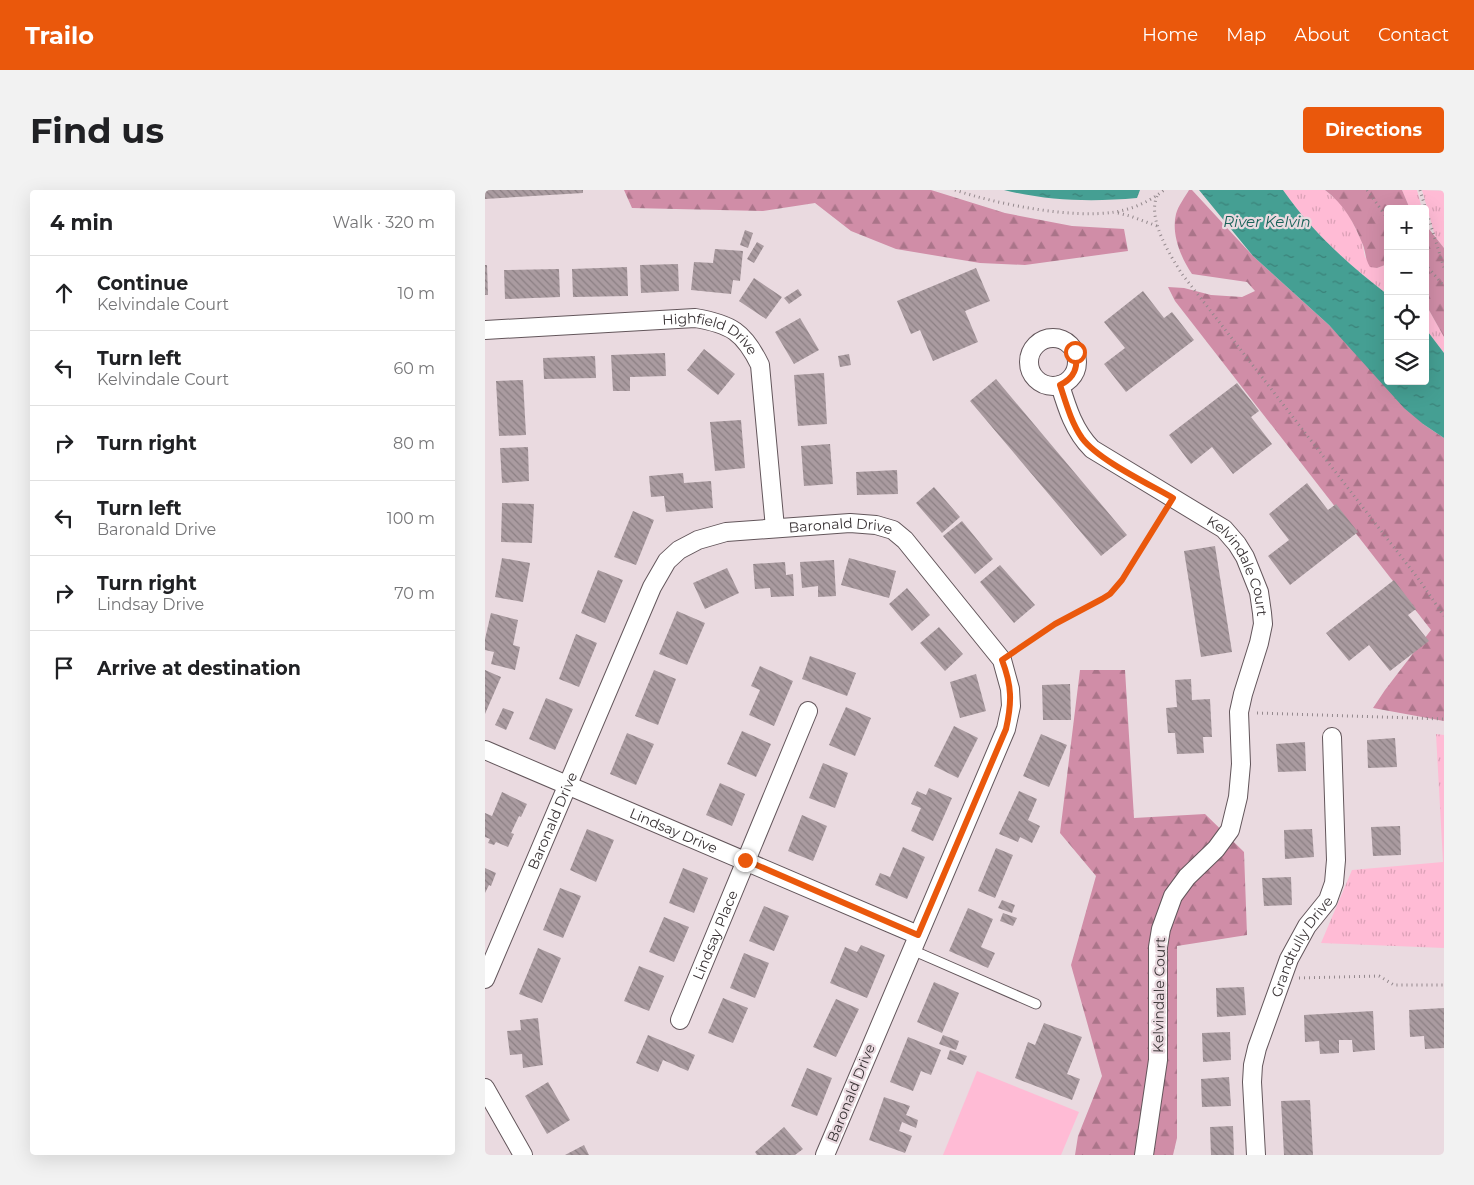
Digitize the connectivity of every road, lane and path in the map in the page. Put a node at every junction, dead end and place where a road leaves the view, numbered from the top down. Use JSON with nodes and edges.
{"nodes":[{"id":1,"x":955,"y":190,"type":"edge"},
{"id":2,"x":1163,"y":190,"type":"edge"},
{"id":3,"x":1367,"y":190,"type":"edge"},
{"id":4,"x":1420,"y":190,"type":"edge"},
{"id":5,"x":1157,"y":196,"type":"junction"},
{"id":6,"x":1112,"y":213,"type":"junction"},
{"id":7,"x":1384,"y":213,"type":"edge"},
{"id":8,"x":1158,"y":227,"type":"junction"},
{"id":9,"x":1444,"y":268,"type":"edge"},
{"id":10,"x":1429,"y":269,"type":"edge"},
{"id":11,"x":1444,"y":286,"type":"edge"},
{"id":12,"x":485,"y":330,"type":"edge"},
{"id":13,"x":1060,"y":385,"type":"dead end"},
{"id":14,"x":1173,"y":498,"type":"junction"},
{"id":15,"x":775,"y":528,"type":"junction"},
{"id":16,"x":1444,"y":616,"type":"edge"},
{"id":17,"x":1002,"y":660,"type":"junction"},
{"id":18,"x":808,"y":711,"type":"dead end"},
{"id":19,"x":1239,"y":712,"type":"junction"},
{"id":20,"x":1444,"y":719,"type":"edge"},
{"id":21,"x":1332,"y":737,"type":"dead end"},
{"id":22,"x":485,"y":750,"type":"edge"},
{"id":23,"x":567,"y":786,"type":"junction"},
{"id":24,"x":745,"y":860,"type":"junction"},
{"id":25,"x":915,"y":943,"type":"junction"},
{"id":26,"x":490,"y":953,"type":"edge"},
{"id":27,"x":1281,"y":978,"type":"junction"},
{"id":28,"x":485,"y":979,"type":"edge"},
{"id":29,"x":1444,"y":984,"type":"edge"},
{"id":30,"x":1036,"y":1004,"type":"dead end"},
{"id":31,"x":680,"y":1020,"type":"dead end"},
{"id":32,"x":485,"y":1088,"type":"edge"},
{"id":33,"x":523,"y":1155,"type":"edge"},
{"id":34,"x":825,"y":1155,"type":"edge"},
{"id":35,"x":1144,"y":1155,"type":"edge"},
{"id":36,"x":1256,"y":1155,"type":"edge"}],
"edges":[{"from":1,"to":6,"type":"path"},
{"from":2,"to":5,"type":"path"},
{"from":3,"to":7,"type":"path"},
{"from":4,"to":9,"type":"path"},
{"from":5,"to":6,"type":"path"},
{"from":5,"to":8,"type":"path"},
{"from":6,"to":8,"type":"path"},
{"from":8,"to":16,"type":"path"},
{"from":10,"to":11,"type":"path"},
{"from":12,"to":15,"type":"street","name":"Highfield Drive"},
{"from":13,"to":14,"type":"street","name":"Kelvindale Court"},
{"from":14,"to":17,"type":"path"},
{"from":14,"to":19,"type":"street","name":"Kelvindale Court"},
{"from":15,"to":17,"type":"street","name":"Baronald Drive"},
{"from":15,"to":23,"type":"street","name":"Baronald Drive"},
{"from":17,"to":25,"type":"street","name":"Baronald Drive"},
{"from":18,"to":24,"type":"street","name":"Lindsay Place"},
{"from":19,"to":20,"type":"path"},
{"from":19,"to":35,"type":"street","name":"Kelvindale Court"},
{"from":21,"to":27,"type":"street","name":"Grandtully Drive"},
{"from":22,"to":23,"type":"street","name":"Lindsay Drive"},
{"from":23,"to":24,"type":"street","name":"Lindsay Drive"},
{"from":23,"to":26,"type":"street","name":"Baronald Drive"},
{"from":24,"to":25,"type":"street","name":"Lindsay Drive"},
{"from":24,"to":31,"type":"street","name":"Lindsay Place"},
{"from":25,"to":30,"type":"lane"},
{"from":25,"to":34,"type":"street","name":"Baronald Drive"},
{"from":26,"to":28,"type":"street","name":"Baronald Drive"},
{"from":27,"to":29,"type":"path"},
{"from":27,"to":36,"type":"street","name":"Grandtully Drive"},
{"from":32,"to":33,"type":"street"}]}
